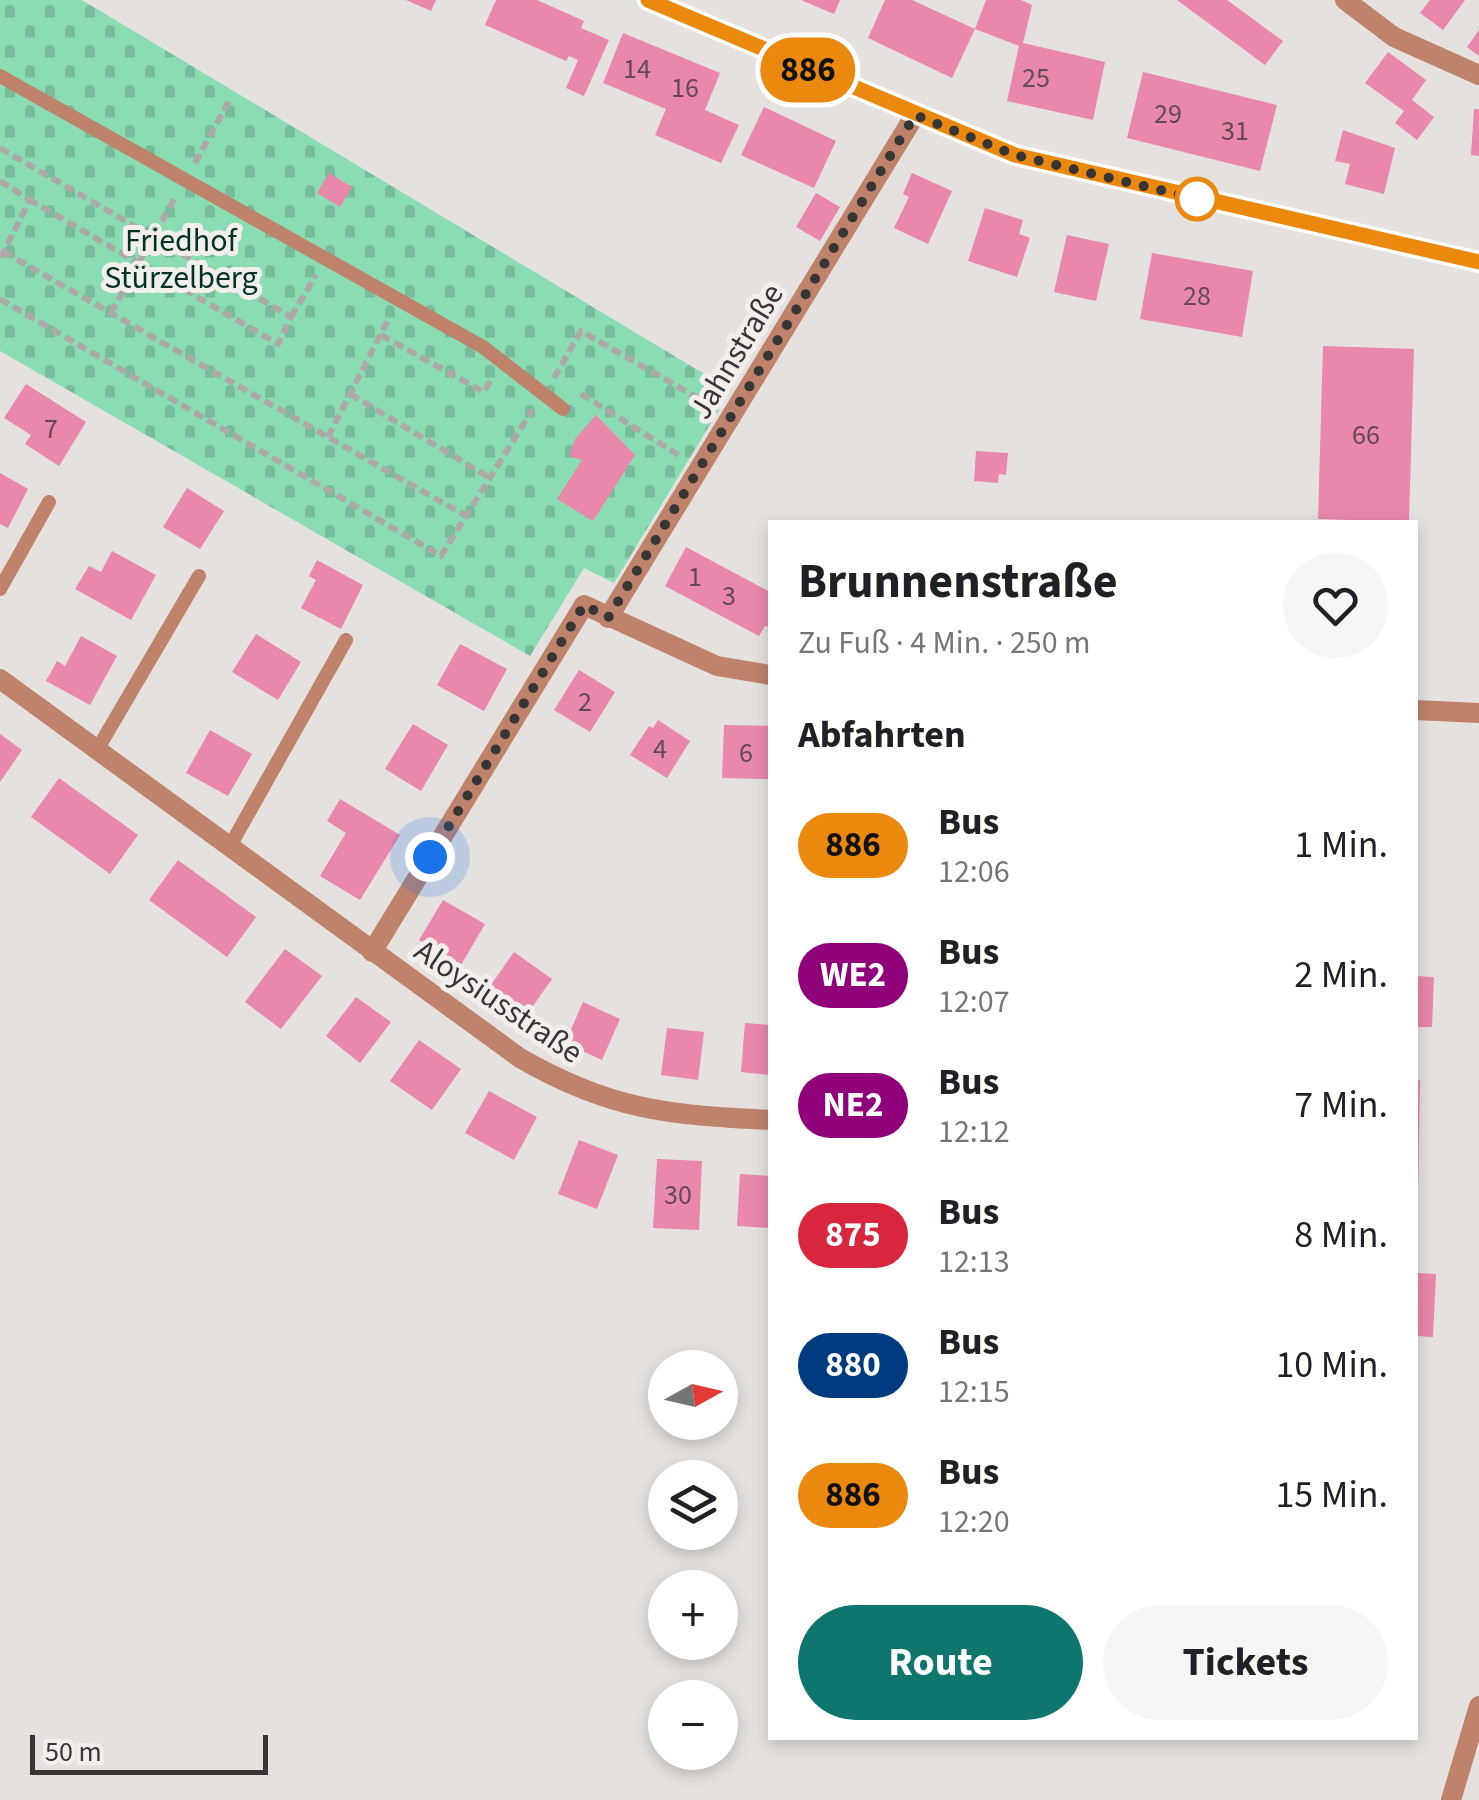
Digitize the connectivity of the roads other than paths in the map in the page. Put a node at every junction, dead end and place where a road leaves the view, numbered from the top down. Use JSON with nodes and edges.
{"nodes":[{"id":1,"x":648,"y":0,"type":"edge"},
{"id":2,"x":1345,"y":0,"type":"edge"},
{"id":3,"x":1479,"y":75,"type":"edge"},
{"id":4,"x":0,"y":76,"type":"edge"},
{"id":5,"x":915,"y":115,"type":"junction"},
{"id":6,"x":1479,"y":262,"type":"edge"},
{"id":7,"x":563,"y":409,"type":"dead end"},
{"id":8,"x":49,"y":502,"type":"dead end"},
{"id":9,"x":199,"y":576,"type":"dead end"},
{"id":10,"x":0,"y":589,"type":"edge"},
{"id":11,"x":608,"y":618,"type":"junction"},
{"id":12,"x":346,"y":640,"type":"dead end"},
{"id":13,"x":768,"y":674,"type":"edge"},
{"id":14,"x":0,"y":678,"type":"edge"},
{"id":15,"x":1418,"y":710,"type":"edge"},
{"id":16,"x":1479,"y":713,"type":"edge"},
{"id":17,"x":98,"y":750,"type":"junction"},
{"id":18,"x":230,"y":846,"type":"junction"},
{"id":19,"x":372,"y":952,"type":"junction"},
{"id":20,"x":768,"y":1120,"type":"edge"},
{"id":21,"x":1479,"y":1706,"type":"edge"},
{"id":22,"x":1452,"y":1800,"type":"edge"}],
"edges":[{"from":1,"to":5,"type":"street"},
{"from":2,"to":3,"type":"street"},
{"from":4,"to":7,"type":"lane"},
{"from":5,"to":6,"type":"street"},
{"from":5,"to":11,"type":"street","name":"Jahnstraße"},
{"from":8,"to":10,"type":"lane"},
{"from":9,"to":17,"type":"lane"},
{"from":11,"to":13,"type":"street"},
{"from":11,"to":19,"type":"street"},
{"from":12,"to":18,"type":"lane"},
{"from":14,"to":17,"type":"street","name":"Aloysiusstraße"},
{"from":15,"to":16,"type":"street"},
{"from":17,"to":18,"type":"street","name":"Aloysiusstraße"},
{"from":18,"to":19,"type":"street","name":"Aloysiusstraße"},
{"from":19,"to":20,"type":"street","name":"Aloysiusstraße"},
{"from":21,"to":22,"type":"street"}]}
